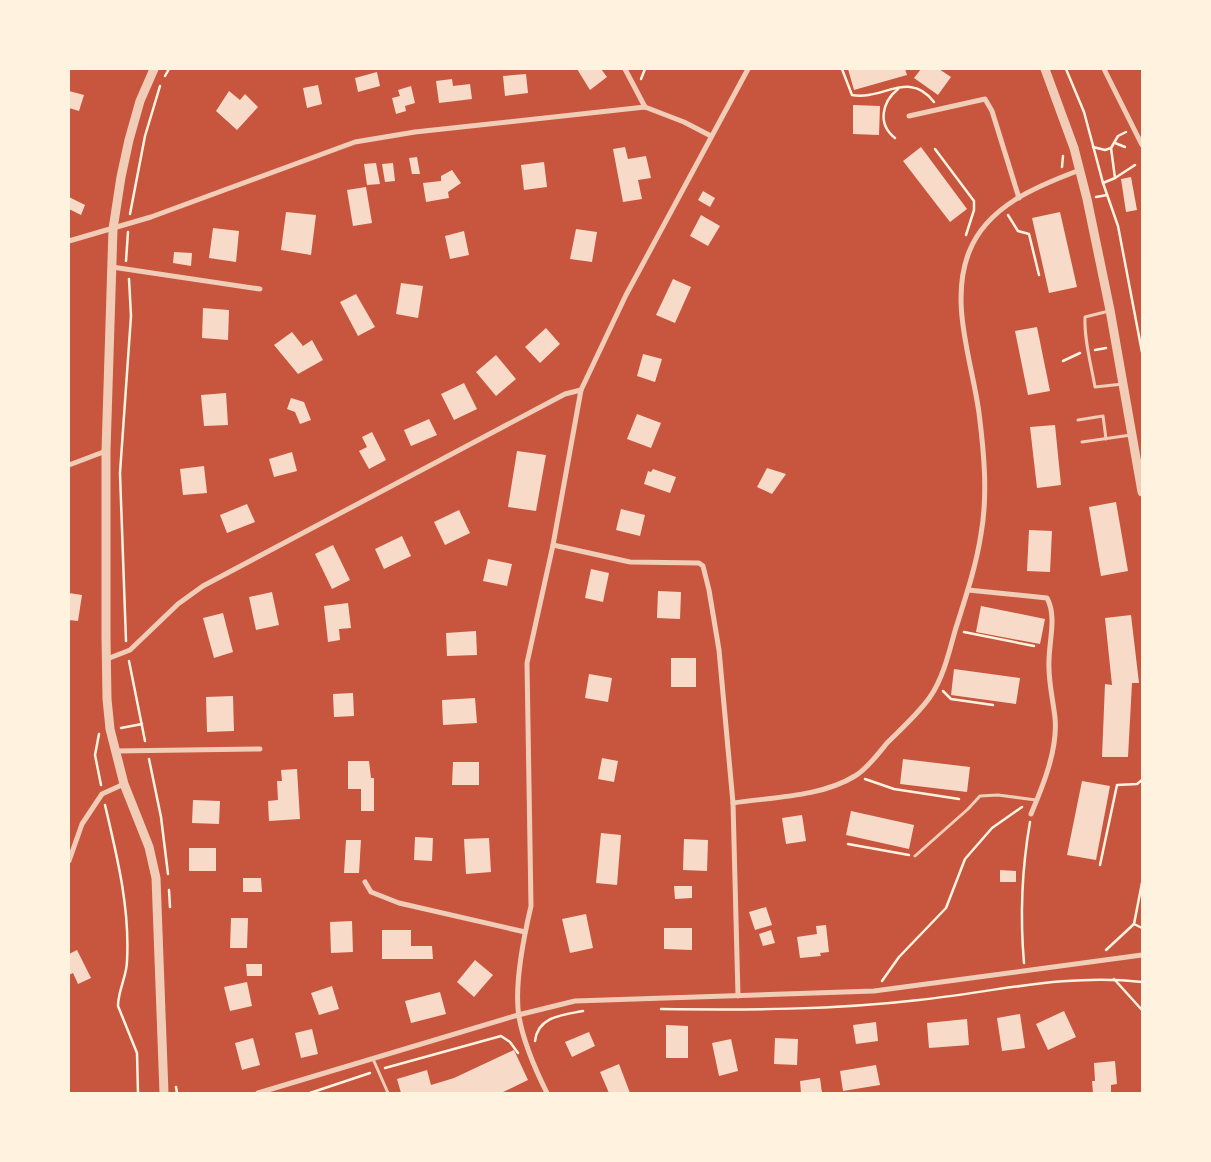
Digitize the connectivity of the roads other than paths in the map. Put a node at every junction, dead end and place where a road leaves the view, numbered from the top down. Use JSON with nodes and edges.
{"nodes":[{"id":1,"x":154,"y":69,"type":"edge"},
{"id":2,"x":625,"y":69,"type":"edge"},
{"id":3,"x":748,"y":69,"type":"edge"},
{"id":4,"x":1046,"y":69,"type":"edge"},
{"id":5,"x":1104,"y":69,"type":"edge"},
{"id":6,"x":645,"y":107,"type":"junction"},
{"id":7,"x":908,"y":116,"type":"dead end"},
{"id":8,"x":711,"y":136,"type":"junction"},
{"id":9,"x":1142,"y":145,"type":"edge"},
{"id":10,"x":1080,"y":170,"type":"junction"},
{"id":11,"x":1019,"y":198,"type":"junction"},
{"id":12,"x":113,"y":229,"type":"junction"},
{"id":13,"x":69,"y":240,"type":"edge"},
{"id":14,"x":111,"y":267,"type":"junction"},
{"id":15,"x":260,"y":289,"type":"dead end"},
{"id":16,"x":1110,"y":310,"type":"junction"},
{"id":17,"x":1122,"y":384,"type":"junction"},
{"id":18,"x":581,"y":390,"type":"junction"},
{"id":19,"x":1078,"y":420,"type":"dead end"},
{"id":20,"x":1132,"y":435,"type":"junction"},
{"id":21,"x":1106,"y":439,"type":"junction"},
{"id":22,"x":1082,"y":442,"type":"dead end"},
{"id":23,"x":106,"y":451,"type":"junction"},
{"id":24,"x":69,"y":465,"type":"edge"},
{"id":25,"x":1142,"y":492,"type":"edge"},
{"id":26,"x":553,"y":545,"type":"junction"},
{"id":27,"x":968,"y":590,"type":"junction"},
{"id":28,"x":107,"y":659,"type":"junction"},
{"id":29,"x":260,"y":749,"type":"dead end"},
{"id":30,"x":115,"y":751,"type":"junction"},
{"id":31,"x":124,"y":784,"type":"junction"},
{"id":32,"x":1036,"y":802,"type":"junction"},
{"id":33,"x":733,"y":803,"type":"junction"},
{"id":34,"x":1031,"y":814,"type":"road end"},
{"id":35,"x":915,"y":856,"type":"road end"},
{"id":36,"x":69,"y":861,"type":"edge"},
{"id":37,"x":365,"y":882,"type":"dead end"},
{"id":38,"x":525,"y":932,"type":"junction"},
{"id":39,"x":1142,"y":956,"type":"edge"},
{"id":40,"x":738,"y":996,"type":"junction"},
{"id":41,"x":518,"y":1015,"type":"junction"},
{"id":42,"x":373,"y":1059,"type":"junction"},
{"id":43,"x":164,"y":1093,"type":"edge"},
{"id":44,"x":258,"y":1093,"type":"edge"},
{"id":45,"x":388,"y":1093,"type":"edge"},
{"id":46,"x":547,"y":1093,"type":"edge"}],
"edges":[{"from":1,"to":12,"type":"street"},
{"from":2,"to":6,"type":"street"},
{"from":3,"to":8,"type":"street"},
{"from":4,"to":10,"type":"street"},
{"from":5,"to":9,"type":"street"},
{"from":6,"to":8,"type":"street"},
{"from":6,"to":12,"type":"street"},
{"from":7,"to":11,"type":"street"},
{"from":8,"to":18,"type":"street"},
{"from":10,"to":11,"type":"street"},
{"from":10,"to":16,"type":"street"},
{"from":11,"to":27,"type":"street"},
{"from":12,"to":13,"type":"street"},
{"from":12,"to":14,"type":"street"},
{"from":14,"to":15,"type":"street"},
{"from":14,"to":23,"type":"street"},
{"from":16,"to":17,"type":"street"},
{"from":16,"to":17,"type":"lane"},
{"from":17,"to":20,"type":"street"},
{"from":18,"to":26,"type":"street"},
{"from":18,"to":28,"type":"street"},
{"from":19,"to":21,"type":"lane"},
{"from":20,"to":21,"type":"lane"},
{"from":20,"to":25,"type":"street"},
{"from":21,"to":22,"type":"lane"},
{"from":23,"to":24,"type":"street"},
{"from":23,"to":28,"type":"street"},
{"from":26,"to":33,"type":"street"},
{"from":26,"to":38,"type":"street"},
{"from":27,"to":32,"type":"street"},
{"from":27,"to":33,"type":"street"},
{"from":28,"to":30,"type":"street"},
{"from":29,"to":30,"type":"street"},
{"from":30,"to":31,"type":"street"},
{"from":31,"to":36,"type":"street"},
{"from":31,"to":43,"type":"street"},
{"from":32,"to":34,"type":"street"},
{"from":32,"to":35,"type":"lane"},
{"from":33,"to":40,"type":"street"},
{"from":37,"to":38,"type":"street"},
{"from":38,"to":41,"type":"street"},
{"from":39,"to":40,"type":"street"},
{"from":40,"to":41,"type":"street"},
{"from":41,"to":42,"type":"street"},
{"from":41,"to":46,"type":"street"},
{"from":42,"to":44,"type":"street"},
{"from":42,"to":45,"type":"lane"}]}
